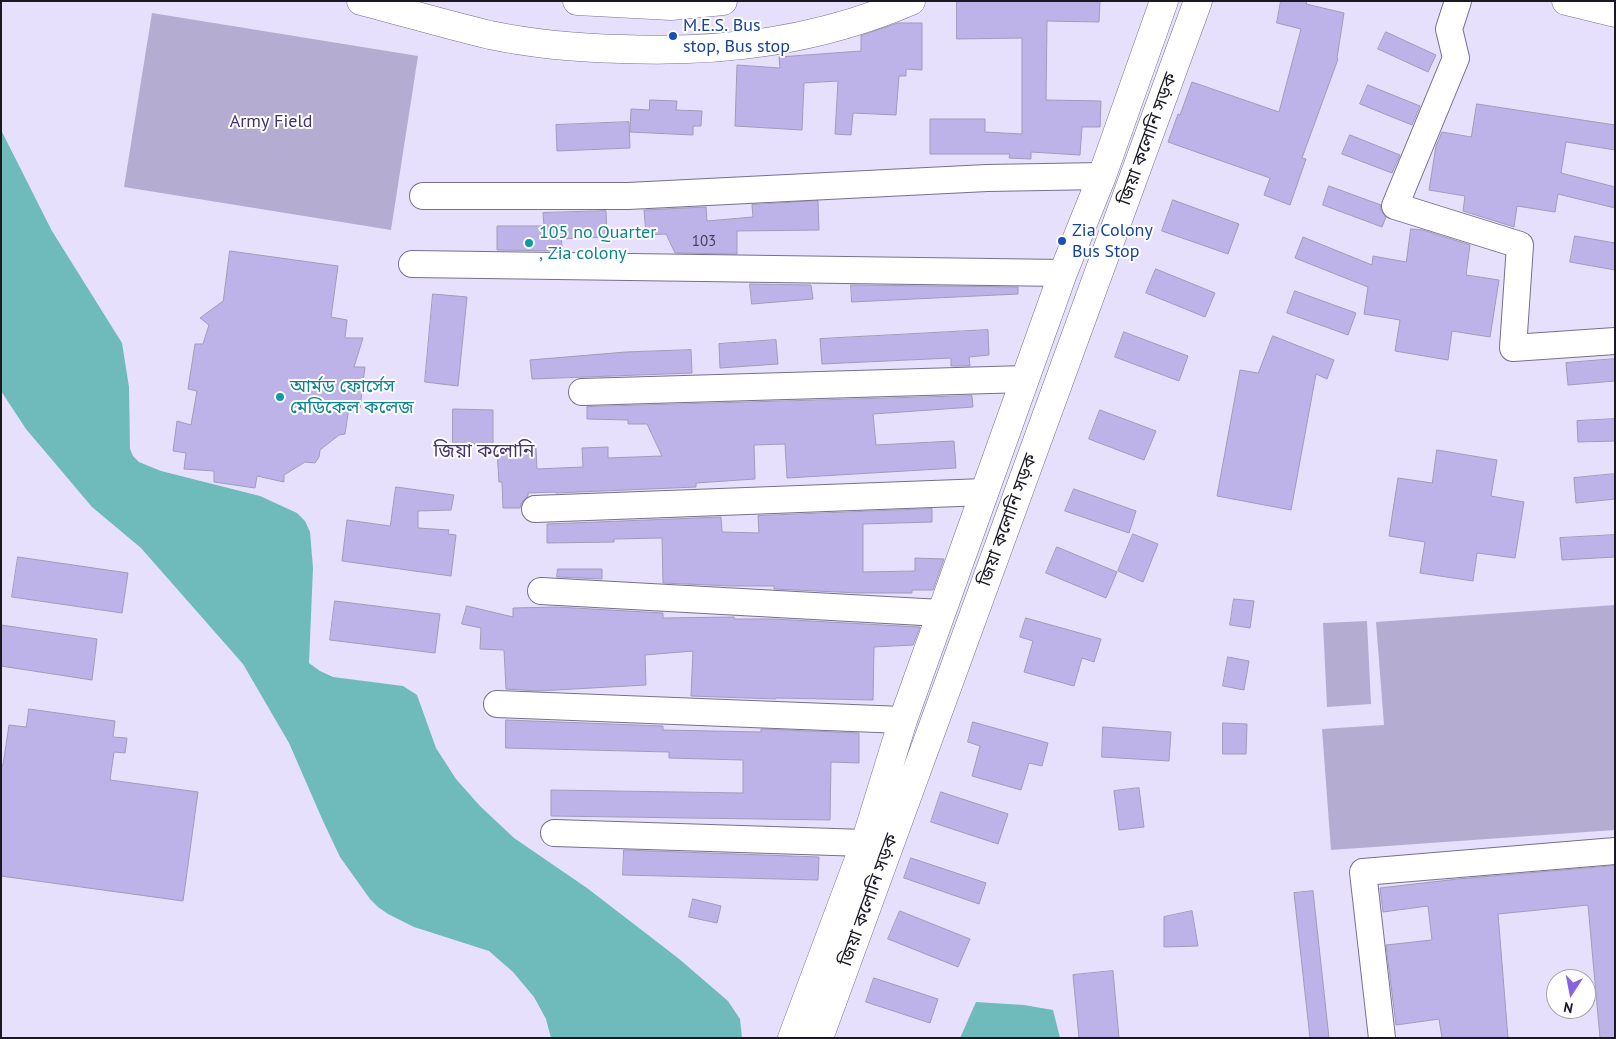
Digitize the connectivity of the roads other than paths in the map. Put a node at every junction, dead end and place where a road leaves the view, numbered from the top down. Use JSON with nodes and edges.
{"nodes":[{"id":1,"x":361,"y":1,"type":"edge"},
{"id":2,"x":577,"y":1,"type":"edge"},
{"id":3,"x":723,"y":1,"type":"edge"},
{"id":4,"x":911,"y":1,"type":"edge"},
{"id":5,"x":1164,"y":1,"type":"edge"},
{"id":6,"x":1198,"y":1,"type":"edge"},
{"id":7,"x":1458,"y":1,"type":"edge"},
{"id":8,"x":1566,"y":1,"type":"edge"},
{"id":9,"x":1615,"y":13,"type":"edge"},
{"id":10,"x":1102,"y":176,"type":"junction"},
{"id":11,"x":422,"y":196,"type":"dead end"},
{"id":12,"x":412,"y":264,"type":"dead end"},
{"id":13,"x":1062,"y":273,"type":"junction"},
{"id":14,"x":1615,"y":341,"type":"edge"},
{"id":15,"x":1025,"y":379,"type":"junction"},
{"id":16,"x":582,"y":392,"type":"dead end"},
{"id":17,"x":985,"y":492,"type":"junction"},
{"id":18,"x":535,"y":510,"type":"dead end"},
{"id":19,"x":541,"y":591,"type":"dead end"},
{"id":20,"x":941,"y":613,"type":"junction"},
{"id":21,"x":497,"y":704,"type":"dead end"},
{"id":22,"x":903,"y":720,"type":"junction"},
{"id":23,"x":554,"y":832,"type":"dead end"},
{"id":24,"x":865,"y":843,"type":"junction"},
{"id":25,"x":1615,"y":851,"type":"edge"},
{"id":26,"x":792,"y":1038,"type":"edge"},
{"id":27,"x":819,"y":1038,"type":"edge"},
{"id":28,"x":1382,"y":1038,"type":"edge"}],
"edges":[{"from":1,"to":4,"type":"main road"},
{"from":2,"to":3,"type":"main road"},
{"from":5,"to":10,"type":"main road","name":"জিয়া কলোনি সড়ক"},
{"from":6,"to":27,"type":"main road","name":"জিয়া কলোনি সড়ক"},
{"from":7,"to":14,"type":"street"},
{"from":8,"to":9,"type":"main road"},
{"from":10,"to":11,"type":"street"},
{"from":10,"to":13,"type":"main road","name":"জিয়া কলোনি সড়ক"},
{"from":12,"to":13,"type":"street"},
{"from":13,"to":15,"type":"main road","name":"জিয়া কলোনি সড়ক"},
{"from":15,"to":16,"type":"street"},
{"from":15,"to":17,"type":"main road","name":"জিয়া কলোনি সড়ক"},
{"from":17,"to":18,"type":"street"},
{"from":17,"to":20,"type":"main road","name":"জিয়া কলোনি সড়ক"},
{"from":19,"to":20,"type":"street"},
{"from":20,"to":22,"type":"main road","name":"জিয়া কলোনি সড়ক"},
{"from":21,"to":22,"type":"street"},
{"from":22,"to":24,"type":"main road","name":"জিয়া কলোনি সড়ক"},
{"from":23,"to":24,"type":"street"},
{"from":24,"to":26,"type":"main road","name":"জিয়া কলোনি সড়ক"},
{"from":25,"to":28,"type":"street"}]}
